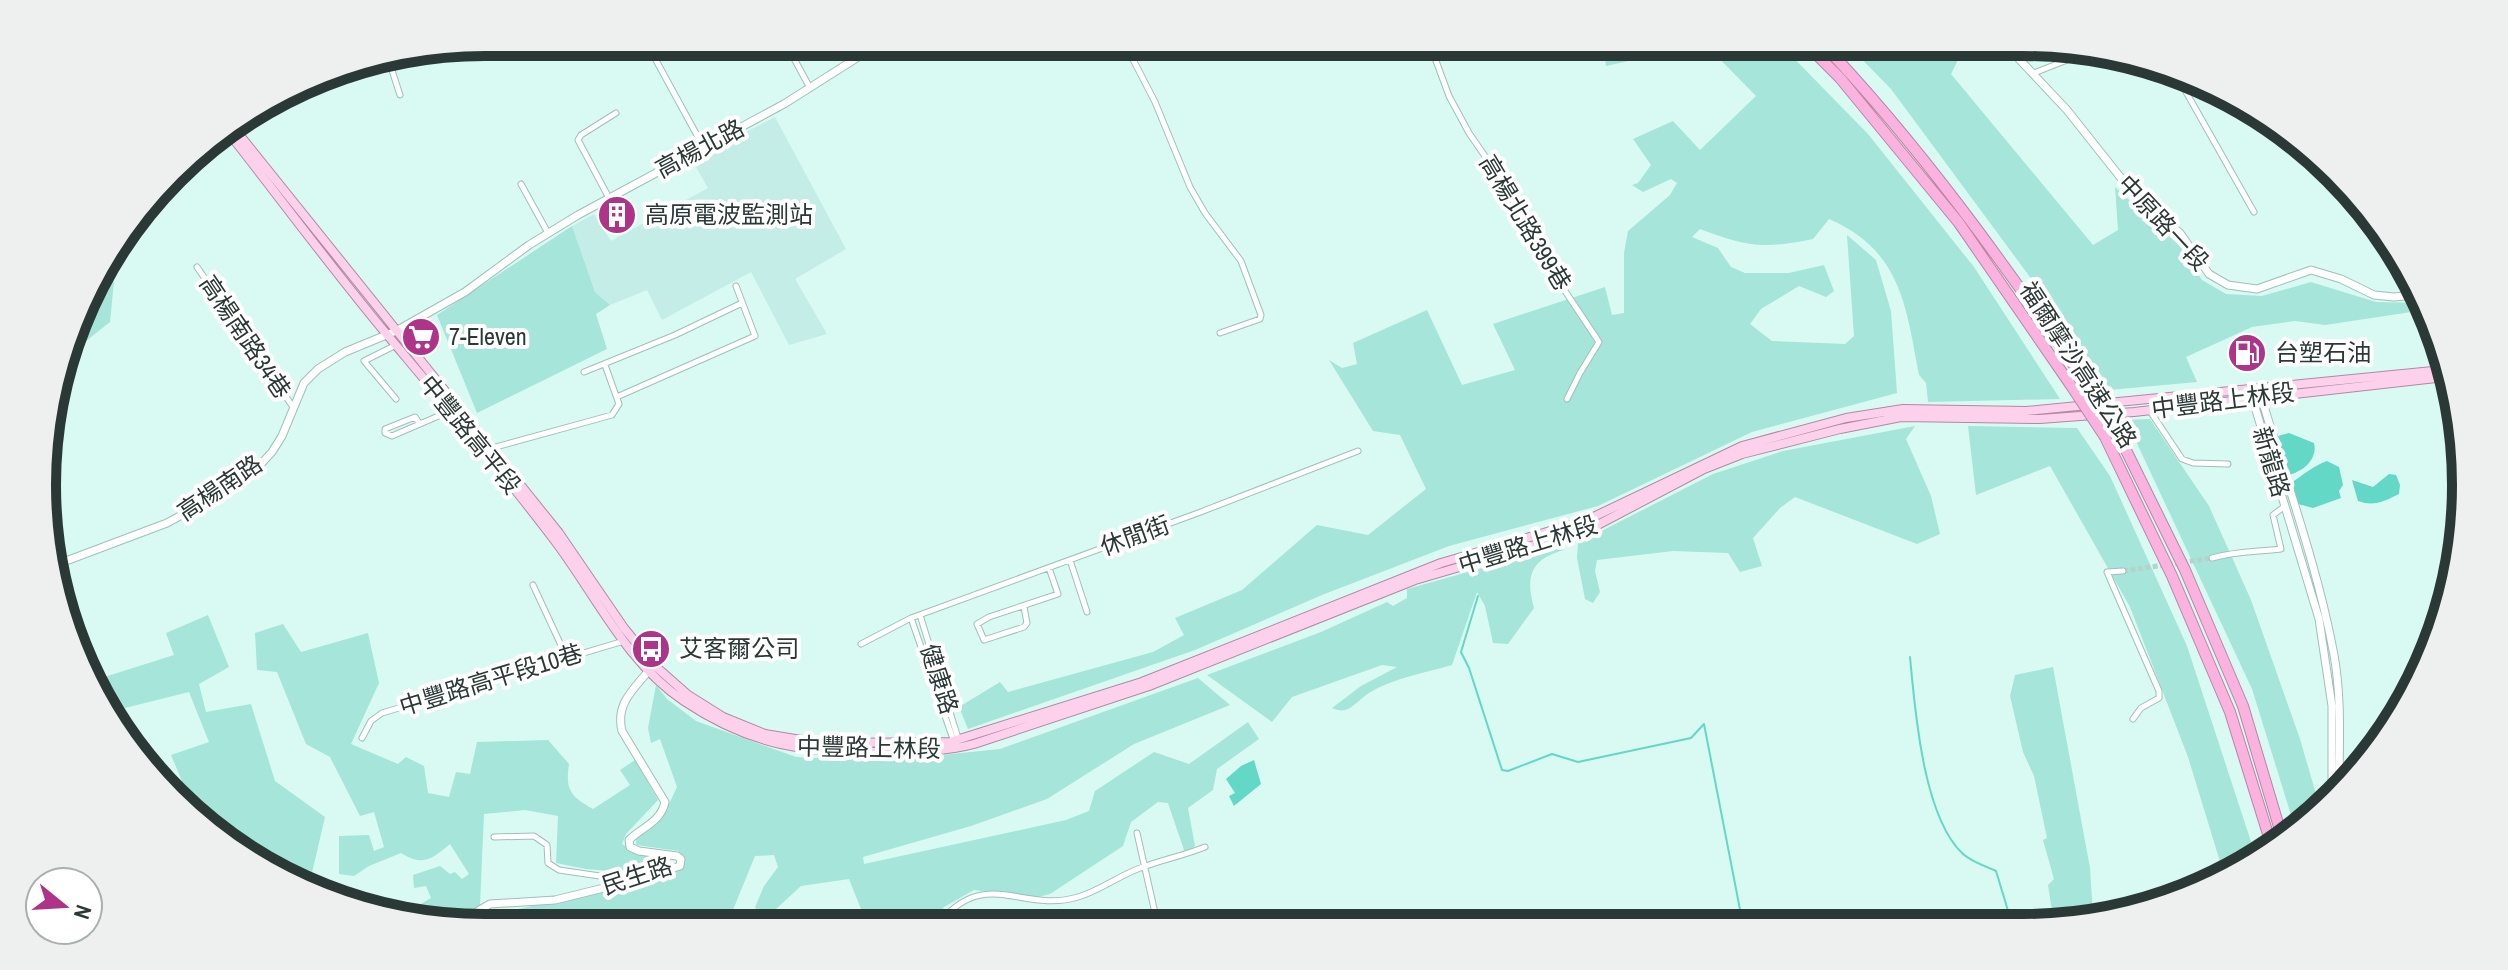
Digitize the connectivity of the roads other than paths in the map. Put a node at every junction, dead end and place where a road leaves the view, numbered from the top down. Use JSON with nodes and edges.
{"nodes":[{"id":1,"x":654,"y":56,"type":"edge"},
{"id":2,"x":793,"y":56,"type":"edge"},
{"id":3,"x":860,"y":56,"type":"edge"},
{"id":4,"x":1131,"y":56,"type":"edge"},
{"id":5,"x":1434,"y":56,"type":"edge"},
{"id":6,"x":1818,"y":56,"type":"edge"},
{"id":7,"x":1834,"y":56,"type":"edge"},
{"id":8,"x":2017,"y":56,"type":"edge"},
{"id":9,"x":2070,"y":59,"type":"edge"},
{"id":10,"x":391,"y":67,"type":"edge"},
{"id":11,"x":2034,"y":73,"type":"junction"},
{"id":12,"x":810,"y":88,"type":"junction"},
{"id":13,"x":2184,"y":88,"type":"edge"},
{"id":14,"x":400,"y":95,"type":"dead end"},
{"id":15,"x":616,"y":113,"type":"dead end"},
{"id":16,"x":239,"y":134,"type":"edge"},
{"id":17,"x":233,"y":138,"type":"edge"},
{"id":18,"x":704,"y":148,"type":"junction"},
{"id":19,"x":521,"y":184,"type":"dead end"},
{"id":20,"x":609,"y":198,"type":"junction"},
{"id":21,"x":2254,"y":212,"type":"dead end"},
{"id":22,"x":548,"y":233,"type":"junction"},
{"id":23,"x":197,"y":267,"type":"dead end"},
{"id":24,"x":736,"y":286,"type":"dead end"},
{"id":25,"x":2408,"y":296,"type":"edge"},
{"id":26,"x":742,"y":303,"type":"junction"},
{"id":27,"x":391,"y":332,"type":"junction"},
{"id":28,"x":1220,"y":333,"type":"dead end"},
{"id":29,"x":397,"y":345,"type":"junction"},
{"id":30,"x":605,"y":365,"type":"junction"},
{"id":31,"x":2436,"y":371,"type":"edge"},
{"id":32,"x":584,"y":372,"type":"dead end"},
{"id":33,"x":2438,"y":378,"type":"edge"},
{"id":34,"x":2255,"y":395,"type":"junction"},
{"id":35,"x":619,"y":396,"type":"junction"},
{"id":36,"x":396,"y":399,"type":"dead end"},
{"id":37,"x":1567,"y":399,"type":"dead end"},
{"id":38,"x":293,"y":407,"type":"junction"},
{"id":39,"x":2149,"y":410,"type":"junction"},
{"id":40,"x":450,"y":411,"type":"junction"},
{"id":41,"x":420,"y":424,"type":"junction"},
{"id":42,"x":488,"y":451,"type":"junction"},
{"id":43,"x":1358,"y":451,"type":"dead end"},
{"id":44,"x":2228,"y":464,"type":"dead end"},
{"id":45,"x":2285,"y":506,"type":"junction"},
{"id":46,"x":2212,"y":558,"type":"tunnel mouth"},
{"id":47,"x":1070,"y":560,"type":"junction"},
{"id":48,"x":63,"y":562,"type":"edge"},
{"id":49,"x":1048,"y":567,"type":"junction"},
{"id":50,"x":2123,"y":571,"type":"dead end"},
{"id":51,"x":533,"y":585,"type":"dead end"},
{"id":52,"x":1024,"y":607,"type":"junction"},
{"id":53,"x":1087,"y":612,"type":"dead end"},
{"id":54,"x":920,"y":615,"type":"junction"},
{"id":55,"x":911,"y":618,"type":"junction"},
{"id":56,"x":628,"y":639,"type":"junction"},
{"id":57,"x":861,"y":644,"type":"dead end"},
{"id":58,"x":567,"y":658,"type":"junction"},
{"id":59,"x":652,"y":668,"type":"junction"},
{"id":60,"x":684,"y":697,"type":"joint"},
{"id":61,"x":2133,"y":719,"type":"dead end"},
{"id":62,"x":362,"y":738,"type":"dead end"},
{"id":63,"x":957,"y":743,"type":"junction"},
{"id":64,"x":2339,"y":775,"type":"edge"},
{"id":65,"x":2332,"y":782,"type":"edge"},
{"id":66,"x":2280,"y":828,"type":"edge"},
{"id":67,"x":1137,"y":833,"type":"dead end"},
{"id":68,"x":2269,"y":836,"type":"edge"},
{"id":69,"x":494,"y":837,"type":"dead end"},
{"id":70,"x":1205,"y":847,"type":"dead end"},
{"id":71,"x":1145,"y":866,"type":"junction"},
{"id":72,"x":632,"y":881,"type":"junction"},
{"id":73,"x":477,"y":914,"type":"edge"},
{"id":74,"x":948,"y":914,"type":"edge"},
{"id":75,"x":1156,"y":914,"type":"edge"}],
"edges":[{"from":1,"to":18,"type":"street"},
{"from":2,"to":12,"type":"street"},
{"from":3,"to":12,"type":"street","name":"高楊北路"},
{"from":4,"to":28,"type":"street"},
{"from":5,"to":37,"type":"street","name":"高楊北路399巷"},
{"from":6,"to":68,"type":"highway","name":"福爾摩沙高速公路","bridge":true},
{"from":7,"to":66,"type":"highway","name":"福爾摩沙高速公路","bridge":true},
{"from":8,"to":11,"type":"street","name":"中原路一段"},
{"from":9,"to":11,"type":"street"},
{"from":10,"to":14,"type":"street"},
{"from":11,"to":25,"type":"street","name":"中原路一段"},
{"from":12,"to":18,"type":"street","name":"高楊北路"},
{"from":13,"to":21,"type":"street"},
{"from":15,"to":20,"type":"street"},
{"from":16,"to":27,"type":"main road","name":"中豐路高平段"},
{"from":17,"to":27,"type":"main road","name":"中豐路高平段"},
{"from":18,"to":20,"type":"street","name":"高楊北路"},
{"from":19,"to":22,"type":"street"},
{"from":20,"to":22,"type":"street","name":"高楊北路"},
{"from":22,"to":27,"type":"street","name":"高楊北路"},
{"from":23,"to":38,"type":"street","name":"高楊南路34巷"},
{"from":24,"to":26,"type":"street"},
{"from":26,"to":30,"type":"street"},
{"from":26,"to":35,"type":"street"},
{"from":27,"to":29,"type":"main road","name":"中豐路高平段"},
{"from":27,"to":38,"type":"street","name":"高楊南路"},
{"from":27,"to":42,"type":"main road","name":"中豐路高平段"},
{"from":29,"to":36,"type":"street"},
{"from":29,"to":40,"type":"main road","name":"中豐路高平段"},
{"from":30,"to":32,"type":"street"},
{"from":30,"to":35,"type":"street"},
{"from":31,"to":34,"type":"main road","name":"中豐路上林段"},
{"from":33,"to":34,"type":"main road","name":"中豐路上林段"},
{"from":34,"to":39,"type":"main road","name":"中豐路上林段"},
{"from":34,"to":45,"type":"street","name":"新龍路"},
{"from":34,"to":63,"type":"main road","name":"中豐路上林段"},
{"from":34,"to":64,"type":"street","name":"新龍路"},
{"from":35,"to":42,"type":"street"},
{"from":38,"to":48,"type":"street","name":"高楊南路"},
{"from":39,"to":44,"type":"street"},
{"from":39,"to":63,"type":"main road","name":"中豐路上林段"},
{"from":40,"to":41,"type":"street"},
{"from":40,"to":42,"type":"main road","name":"中豐路高平段"},
{"from":41,"to":41,"type":"street"},
{"from":42,"to":56,"type":"main road","name":"中豐路高平段"},
{"from":43,"to":47,"type":"street","name":"休閒街"},
{"from":45,"to":46,"type":"street"},
{"from":45,"to":65,"type":"street","name":"新龍路"},
{"from":47,"to":49,"type":"street","name":"休閒街"},
{"from":47,"to":53,"type":"street"},
{"from":49,"to":52,"type":"street"},
{"from":49,"to":54,"type":"street","name":"休閒街"},
{"from":50,"to":61,"type":"street"},
{"from":51,"to":58,"type":"street"},
{"from":52,"to":52,"type":"street"},
{"from":54,"to":55,"type":"street","name":"休閒街"},
{"from":54,"to":63,"type":"street","name":"健康路"},
{"from":55,"to":57,"type":"street","name":"休閒街"},
{"from":55,"to":63,"type":"street","name":"健康路"},
{"from":56,"to":58,"type":"street","name":"中豐路高平段10巷"},
{"from":56,"to":59,"type":"main road","name":"中豐路高平段"},
{"from":58,"to":62,"type":"street","name":"中豐路高平段10巷"},
{"from":59,"to":60,"type":"main road","name":"中豐路高平段"},
{"from":59,"to":72,"type":"street","name":"民生路"},
{"from":60,"to":63,"type":"main road","name":"中豐路上林段"},
{"from":67,"to":71,"type":"street"},
{"from":69,"to":72,"type":"street"},
{"from":70,"to":71,"type":"street"},
{"from":71,"to":74,"type":"street"},
{"from":71,"to":75,"type":"street"},
{"from":72,"to":73,"type":"street","name":"民生路"}]}
